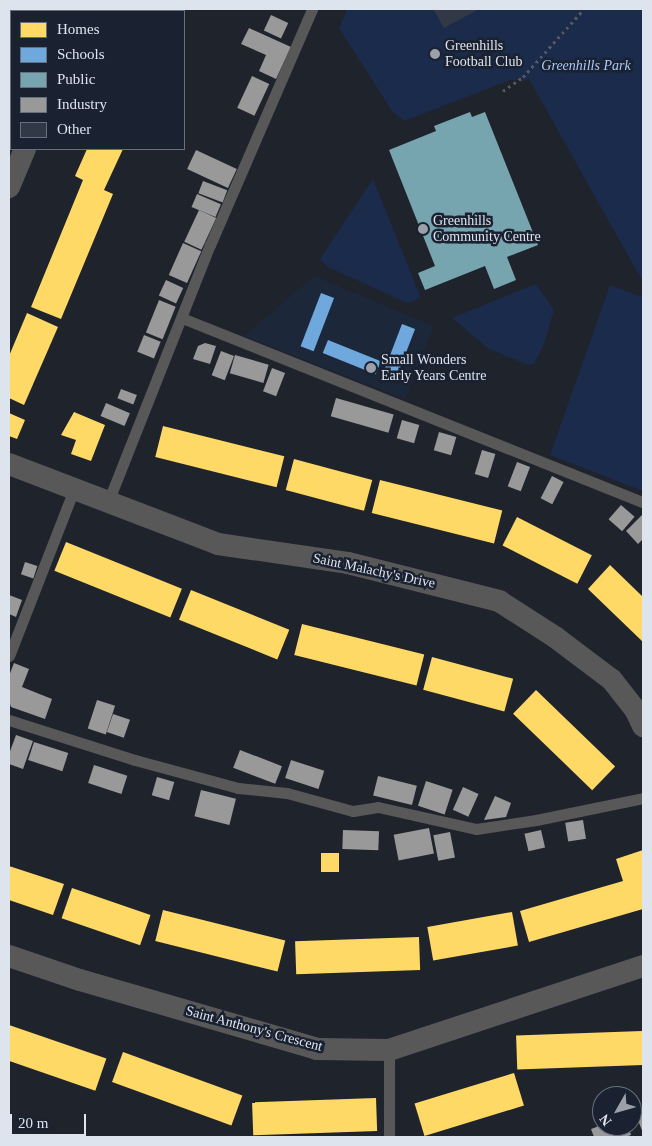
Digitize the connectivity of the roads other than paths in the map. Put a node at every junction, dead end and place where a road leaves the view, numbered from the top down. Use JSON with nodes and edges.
{"nodes":[{"id":1,"x":312,"y":9,"type":"edge"},
{"id":2,"x":25,"y":150,"type":"edge"},
{"id":3,"x":9,"y":187,"type":"edge"},
{"id":4,"x":182,"y":318,"type":"junction"},
{"id":5,"x":9,"y":464,"type":"edge"},
{"id":6,"x":74,"y":489,"type":"junction"},
{"id":7,"x":108,"y":502,"type":"junction"},
{"id":8,"x":643,"y":502,"type":"edge"},
{"id":9,"x":9,"y":656,"type":"edge"},
{"id":10,"x":9,"y":720,"type":"edge"},
{"id":11,"x":643,"y":726,"type":"edge"},
{"id":12,"x":643,"y":798,"type":"edge"},
{"id":13,"x":9,"y":956,"type":"edge"},
{"id":14,"x":643,"y":966,"type":"edge"},
{"id":15,"x":389,"y":1050,"type":"junction"},
{"id":16,"x":389,"y":1137,"type":"edge"}],
"edges":[{"from":1,"to":4,"type":"lane"},
{"from":2,"to":3,"type":"street"},
{"from":4,"to":7,"type":"lane"},
{"from":4,"to":8,"type":"lane"},
{"from":5,"to":6,"type":"street","name":"Saint Malachy's Drive"},
{"from":6,"to":7,"type":"street","name":"Saint Malachy's Drive"},
{"from":6,"to":9,"type":"lane"},
{"from":7,"to":11,"type":"street","name":"Saint Malachy's Drive"},
{"from":10,"to":12,"type":"lane"},
{"from":13,"to":15,"type":"street","name":"Saint Anthony's Crescent"},
{"from":14,"to":15,"type":"street","name":"Saint Anthony's Crescent"},
{"from":15,"to":16,"type":"lane"}]}
